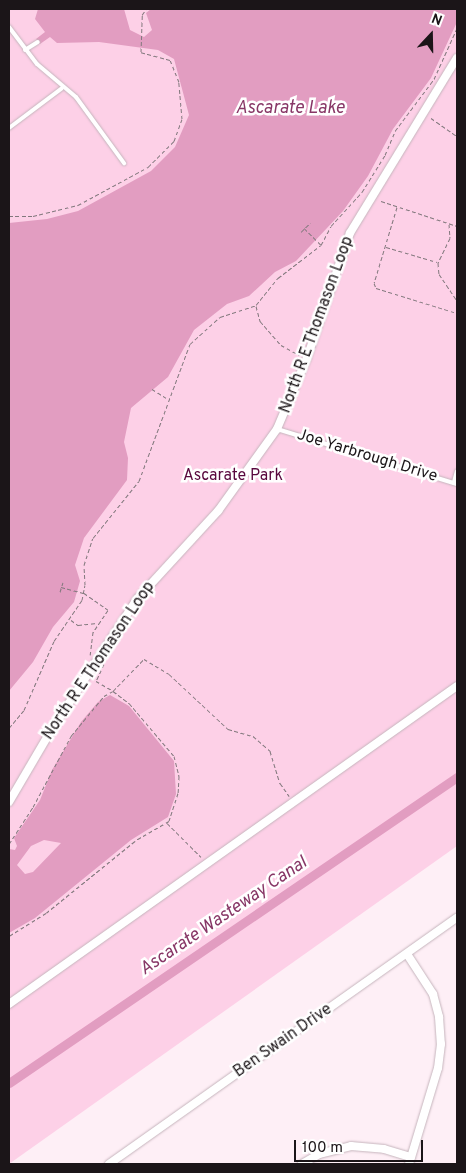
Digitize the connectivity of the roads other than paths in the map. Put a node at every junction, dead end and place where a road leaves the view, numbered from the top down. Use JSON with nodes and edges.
{"nodes":[{"id":1,"x":9,"y":27,"type":"edge"},
{"id":2,"x":38,"y":42,"type":"dead end"},
{"id":3,"x":25,"y":50,"type":"junction"},
{"id":4,"x":457,"y":58,"type":"edge"},
{"id":5,"x":62,"y":88,"type":"junction"},
{"id":6,"x":9,"y":128,"type":"edge"},
{"id":7,"x":124,"y":163,"type":"dead end"},
{"id":8,"x":277,"y":429,"type":"junction"},
{"id":9,"x":457,"y":471,"type":"edge"},
{"id":10,"x":455,"y":483,"type":"edge"},
{"id":11,"x":457,"y":686,"type":"edge"},
{"id":12,"x":9,"y":802,"type":"edge"},
{"id":13,"x":457,"y":918,"type":"edge"},
{"id":14,"x":407,"y":954,"type":"junction"},
{"id":15,"x":9,"y":1004,"type":"edge"},
{"id":16,"x":120,"y":1157,"type":"junction"},
{"id":17,"x":410,"y":1161,"type":"edge"},
{"id":18,"x":109,"y":1164,"type":"edge"},
{"id":19,"x":126,"y":1164,"type":"edge"},
{"id":20,"x":302,"y":1164,"type":"edge"}],
"edges":[{"from":1,"to":3,"type":"lane"},
{"from":2,"to":3,"type":"lane"},
{"from":3,"to":5,"type":"lane"},
{"from":4,"to":8,"type":"street","name":"North R E Thomason Loop"},
{"from":5,"to":6,"type":"lane"},
{"from":5,"to":7,"type":"lane"},
{"from":8,"to":10,"type":"lane","name":"Joe Yarbrough Drive"},
{"from":8,"to":12,"type":"street","name":"North R E Thomason Loop"},
{"from":9,"to":10,"type":"lane"},
{"from":11,"to":15,"type":"street"},
{"from":13,"to":14,"type":"street","name":"Ben Swain Drive"},
{"from":14,"to":16,"type":"street","name":"Ben Swain Drive"},
{"from":14,"to":17,"type":"street"},
{"from":16,"to":18,"type":"street","name":"Ben Swain Drive"},
{"from":16,"to":19,"type":"street"},
{"from":17,"to":20,"type":"street"}]}
